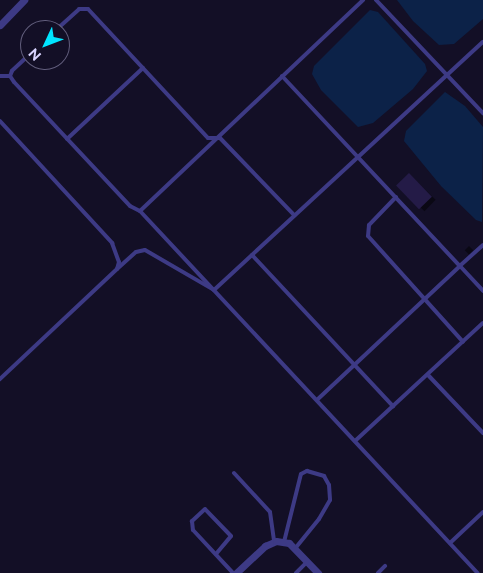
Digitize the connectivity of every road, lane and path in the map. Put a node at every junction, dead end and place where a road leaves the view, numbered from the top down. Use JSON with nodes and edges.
{"nodes":[{"id":1,"x":24,"y":0,"type":"edge"},
{"id":2,"x":363,"y":0,"type":"edge"},
{"id":3,"x":376,"y":0,"type":"edge"},
{"id":4,"x":67,"y":20,"type":"edge"},
{"id":5,"x":0,"y":25,"type":"edge"},
{"id":6,"x":483,"y":42,"type":"edge"},
{"id":7,"x":20,"y":65,"type":"edge"},
{"id":8,"x":143,"y":68,"type":"junction"},
{"id":9,"x":447,"y":75,"type":"junction"},
{"id":10,"x":0,"y":76,"type":"edge"},
{"id":11,"x":10,"y":76,"type":"junction"},
{"id":12,"x":282,"y":76,"type":"junction"},
{"id":13,"x":483,"y":113,"type":"edge"},
{"id":14,"x":0,"y":121,"type":"edge"},
{"id":15,"x":220,"y":138,"type":"junction"},
{"id":16,"x":67,"y":139,"type":"junction"},
{"id":17,"x":358,"y":156,"type":"junction"},
{"id":18,"x":396,"y":197,"type":"junction"},
{"id":19,"x":140,"y":211,"type":"junction"},
{"id":20,"x":294,"y":216,"type":"junction"},
{"id":21,"x":483,"y":245,"type":"edge"},
{"id":22,"x":252,"y":255,"type":"junction"},
{"id":23,"x":460,"y":266,"type":"junction"},
{"id":24,"x":117,"y":269,"type":"junction"},
{"id":25,"x":214,"y":290,"type":"junction"},
{"id":26,"x":483,"y":291,"type":"edge"},
{"id":27,"x":424,"y":300,"type":"junction"},
{"id":28,"x":483,"y":323,"type":"edge"},
{"id":29,"x":463,"y":342,"type":"junction"},
{"id":30,"x":354,"y":364,"type":"junction"},
{"id":31,"x":428,"y":375,"type":"junction"},
{"id":32,"x":0,"y":379,"type":"edge"},
{"id":33,"x":316,"y":400,"type":"junction"},
{"id":34,"x":394,"y":406,"type":"junction"},
{"id":35,"x":483,"y":433,"type":"edge"},
{"id":36,"x":355,"y":441,"type":"junction"},
{"id":37,"x":234,"y":473,"type":"dead end"},
{"id":38,"x":483,"y":512,"type":"edge"},
{"id":39,"x":274,"y":542,"type":"junction"},
{"id":40,"x":287,"y":542,"type":"junction"},
{"id":41,"x":450,"y":543,"type":"junction"},
{"id":42,"x":295,"y":549,"type":"junction"},
{"id":43,"x":216,"y":554,"type":"junction"},
{"id":44,"x":307,"y":562,"type":"junction"},
{"id":45,"x":385,"y":566,"type":"dead end"},
{"id":46,"x":234,"y":573,"type":"edge"},
{"id":47,"x":296,"y":573,"type":"edge"},
{"id":48,"x":318,"y":573,"type":"edge"},
{"id":49,"x":378,"y":573,"type":"edge"},
{"id":50,"x":478,"y":573,"type":"edge"}],
"edges":[{"from":1,"to":5,"type":"street"},
{"from":2,"to":12,"type":"lane"},
{"from":3,"to":9,"type":"lane"},
{"from":4,"to":8,"type":"lane"},
{"from":6,"to":9,"type":"lane"},
{"from":7,"to":11,"type":"lane"},
{"from":8,"to":15,"type":"lane"},
{"from":8,"to":16,"type":"lane"},
{"from":9,"to":13,"type":"lane"},
{"from":9,"to":17,"type":"lane"},
{"from":10,"to":11,"type":"lane"},
{"from":11,"to":16,"type":"lane"},
{"from":12,"to":15,"type":"lane"},
{"from":12,"to":17,"type":"lane"},
{"from":14,"to":24,"type":"lane"},
{"from":15,"to":19,"type":"lane"},
{"from":15,"to":20,"type":"lane"},
{"from":16,"to":19,"type":"lane"},
{"from":17,"to":18,"type":"lane"},
{"from":17,"to":20,"type":"lane"},
{"from":18,"to":23,"type":"lane"},
{"from":18,"to":27,"type":"lane"},
{"from":19,"to":25,"type":"lane"},
{"from":20,"to":22,"type":"lane"},
{"from":21,"to":23,"type":"lane"},
{"from":22,"to":25,"type":"lane"},
{"from":22,"to":30,"type":"lane"},
{"from":23,"to":26,"type":"lane"},
{"from":23,"to":27,"type":"lane"},
{"from":24,"to":25,"type":"lane"},
{"from":24,"to":32,"type":"lane"},
{"from":25,"to":33,"type":"lane"},
{"from":27,"to":29,"type":"lane"},
{"from":27,"to":30,"type":"lane"},
{"from":28,"to":29,"type":"lane"},
{"from":29,"to":31,"type":"lane"},
{"from":30,"to":33,"type":"lane"},
{"from":30,"to":34,"type":"lane"},
{"from":31,"to":34,"type":"lane"},
{"from":31,"to":35,"type":"lane"},
{"from":33,"to":36,"type":"lane"},
{"from":34,"to":36,"type":"lane"},
{"from":36,"to":41,"type":"lane"},
{"from":37,"to":39,"type":"lane"},
{"from":38,"to":41,"type":"lane"},
{"from":39,"to":40,"type":"street"},
{"from":39,"to":46,"type":"street"},
{"from":40,"to":42,"type":"street"},
{"from":40,"to":42,"type":"lane"},
{"from":41,"to":50,"type":"lane"},
{"from":42,"to":44,"type":"street"},
{"from":43,"to":43,"type":"lane"},
{"from":43,"to":46,"type":"lane"},
{"from":44,"to":47,"type":"lane"},
{"from":44,"to":48,"type":"street"},
{"from":45,"to":49,"type":"lane"}]}
